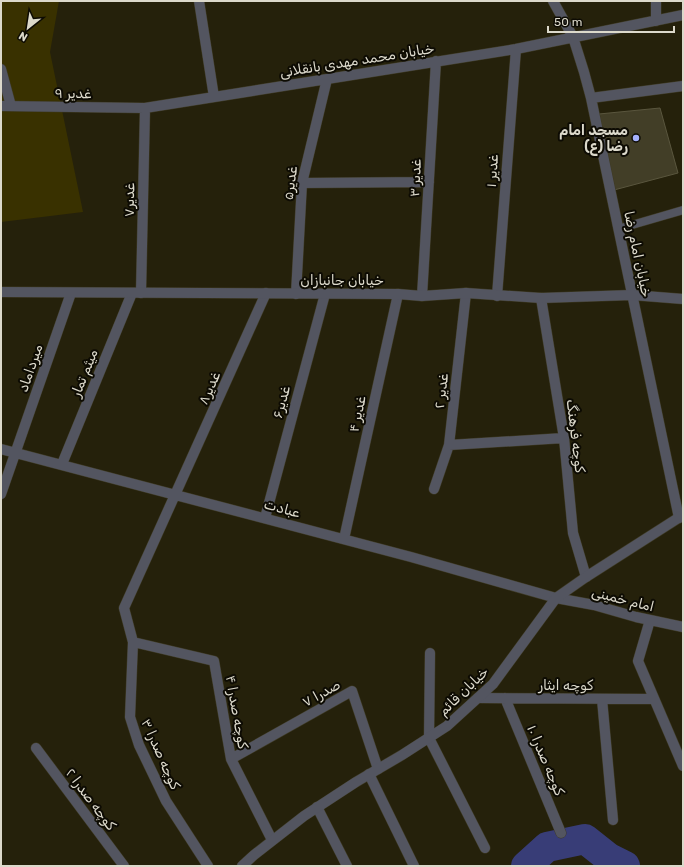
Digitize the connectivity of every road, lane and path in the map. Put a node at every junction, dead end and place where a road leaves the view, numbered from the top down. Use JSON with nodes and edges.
{"nodes":[{"id":1,"x":199,"y":1,"type":"edge"},
{"id":2,"x":553,"y":1,"type":"edge"},
{"id":3,"x":656,"y":1,"type":"edge"},
{"id":4,"x":683,"y":15,"type":"edge"},
{"id":5,"x":656,"y":20,"type":"junction"},
{"id":6,"x":573,"y":37,"type":"junction"},
{"id":7,"x":516,"y":49,"type":"junction"},
{"id":8,"x":436,"y":61,"type":"junction"},
{"id":9,"x":1,"y":69,"type":"edge"},
{"id":10,"x":327,"y":79,"type":"junction"},
{"id":11,"x":683,"y":86,"type":"edge"},
{"id":12,"x":214,"y":97,"type":"junction"},
{"id":13,"x":591,"y":98,"type":"junction"},
{"id":14,"x":6,"y":106,"type":"edge"},
{"id":15,"x":145,"y":108,"type":"junction"},
{"id":16,"x":429,"y":182,"type":"junction"},
{"id":17,"x":302,"y":183,"type":"junction"},
{"id":18,"x":683,"y":210,"type":"edge"},
{"id":19,"x":618,"y":229,"type":"junction"},
{"id":20,"x":1,"y":292,"type":"edge"},
{"id":21,"x":71,"y":292,"type":"junction"},
{"id":22,"x":137,"y":293,"type":"junction"},
{"id":23,"x":466,"y":293,"type":"junction"},
{"id":24,"x":266,"y":294,"type":"junction"},
{"id":25,"x":296,"y":294,"type":"junction"},
{"id":26,"x":325,"y":294,"type":"junction"},
{"id":27,"x":398,"y":294,"type":"junction"},
{"id":28,"x":632,"y":295,"type":"junction"},
{"id":29,"x":422,"y":296,"type":"junction"},
{"id":30,"x":497,"y":296,"type":"junction"},
{"id":31,"x":541,"y":298,"type":"junction"},
{"id":32,"x":683,"y":299,"type":"edge"},
{"id":33,"x":564,"y":438,"type":"junction"},
{"id":34,"x":449,"y":445,"type":"junction"},
{"id":35,"x":1,"y":449,"type":"edge"},
{"id":36,"x":16,"y":453,"type":"junction"},
{"id":37,"x":62,"y":464,"type":"junction"},
{"id":38,"x":434,"y":489,"type":"dead end"},
{"id":39,"x":1,"y":494,"type":"edge"},
{"id":40,"x":177,"y":495,"type":"junction"},
{"id":41,"x":681,"y":516,"type":"edge"},
{"id":42,"x":265,"y":518,"type":"junction"},
{"id":43,"x":344,"y":540,"type":"junction"},
{"id":44,"x":586,"y":577,"type":"junction"},
{"id":45,"x":556,"y":598,"type":"junction"},
{"id":46,"x":650,"y":620,"type":"junction"},
{"id":47,"x":683,"y":627,"type":"edge"},
{"id":48,"x":134,"y":642,"type":"junction"},
{"id":49,"x":430,"y":653,"type":"dead end"},
{"id":50,"x":478,"y":698,"type":"junction"},
{"id":51,"x":505,"y":698,"type":"junction"},
{"id":52,"x":602,"y":699,"type":"junction"},
{"id":53,"x":654,"y":699,"type":"junction"},
{"id":54,"x":429,"y":738,"type":"junction"},
{"id":55,"x":36,"y":748,"type":"dead end"},
{"id":56,"x":231,"y":759,"type":"junction"},
{"id":57,"x":683,"y":766,"type":"edge"},
{"id":58,"x":374,"y":771,"type":"junction"},
{"id":59,"x":317,"y":807,"type":"junction"},
{"id":60,"x":613,"y":820,"type":"dead end"},
{"id":61,"x":561,"y":833,"type":"dead end"},
{"id":62,"x":272,"y":840,"type":"junction"},
{"id":63,"x":485,"y":848,"type":"dead end"},
{"id":64,"x":124,"y":866,"type":"edge"},
{"id":65,"x":208,"y":866,"type":"edge"},
{"id":66,"x":242,"y":866,"type":"edge"},
{"id":67,"x":347,"y":866,"type":"edge"},
{"id":68,"x":414,"y":866,"type":"edge"}],
"edges":[{"from":1,"to":12,"type":"street"},
{"from":2,"to":6,"type":"street","name":"خیابان امام رضا"},
{"from":3,"to":5,"type":"street"},
{"from":4,"to":5,"type":"street","name":"خیابان محمد مهدی بانقلانی"},
{"from":5,"to":6,"type":"street","name":"خیابان محمد مهدی بانقلانی"},
{"from":6,"to":7,"type":"street","name":"خیابان محمد مهدی بانقلانی"},
{"from":6,"to":13,"type":"street","name":"خیابان امام رضا"},
{"from":7,"to":8,"type":"street","name":"خیابان محمد مهدی بانقلانی"},
{"from":7,"to":30,"type":"street","name":"غدیر ۱"},
{"from":8,"to":10,"type":"street","name":"خیابان محمد مهدی بانقلانی"},
{"from":8,"to":16,"type":"street","name":"غدیر ۳"},
{"from":9,"to":14,"type":"street"},
{"from":10,"to":12,"type":"street","name":"خیابان محمد مهدی بانقلانی"},
{"from":10,"to":17,"type":"street","name":"غدیر۵"},
{"from":11,"to":13,"type":"street"},
{"from":12,"to":15,"type":"street","name":"خیابان محمد مهدی بانقلانی"},
{"from":13,"to":19,"type":"street","name":"خیابان امام رضا"},
{"from":14,"to":15,"type":"street","name":"غدیر ۹"},
{"from":15,"to":22,"type":"street","name":"غدیر۷"},
{"from":16,"to":17,"type":"street"},
{"from":16,"to":29,"type":"street","name":"غدیر ۳"},
{"from":17,"to":25,"type":"street","name":"غدیر۵"},
{"from":18,"to":19,"type":"lane"},
{"from":19,"to":28,"type":"street","name":"خیابان امام رضا"},
{"from":20,"to":21,"type":"street","name":"خیابان جانبازان"},
{"from":21,"to":22,"type":"street","name":"خیابان جانبازان"},
{"from":21,"to":36,"type":"street","name":"میرداماد"},
{"from":22,"to":24,"type":"street","name":"خیابان جانبازان"},
{"from":22,"to":37,"type":"street","name":"میثم تمار"},
{"from":23,"to":29,"type":"street","name":"خیابان جانبازان"},
{"from":23,"to":30,"type":"street","name":"خیابان جانبازان"},
{"from":23,"to":34,"type":"street","name":"غدیر ۲"},
{"from":24,"to":25,"type":"street","name":"خیابان جانبازان"},
{"from":24,"to":40,"type":"street","name":"غدیر۸"},
{"from":25,"to":26,"type":"street","name":"خیابان جانبازان"},
{"from":26,"to":27,"type":"street","name":"خیابان جانبازان"},
{"from":26,"to":42,"type":"street","name":"غدیر۶"},
{"from":27,"to":29,"type":"street","name":"خیابان جانبازان"},
{"from":27,"to":43,"type":"street","name":"غدیر ۴"},
{"from":28,"to":31,"type":"street","name":"خیابان جانبازان"},
{"from":28,"to":32,"type":"street","name":"خیابان جانبازان"},
{"from":28,"to":41,"type":"street","name":"خیابان امام رضا"},
{"from":30,"to":31,"type":"street","name":"خیابان جانبازان"},
{"from":31,"to":33,"type":"street","name":"کوچه فرهنگ"},
{"from":33,"to":34,"type":"street"},
{"from":33,"to":44,"type":"street","name":"کوچه فرهنگ"},
{"from":34,"to":38,"type":"street","name":"غدیر ۲"},
{"from":35,"to":36,"type":"street","name":"عبادت"},
{"from":36,"to":37,"type":"street","name":"عبادت"},
{"from":36,"to":39,"type":"street","name":"میرداماد"},
{"from":37,"to":40,"type":"street","name":"عبادت"},
{"from":40,"to":42,"type":"street","name":"عبادت"},
{"from":40,"to":48,"type":"street","name":"غدیر۸"},
{"from":41,"to":44,"type":"street","name":"خیابان قائم"},
{"from":42,"to":43,"type":"street","name":"عبادت"},
{"from":43,"to":45,"type":"street","name":"عبادت"},
{"from":44,"to":45,"type":"street","name":"خیابان قائم"},
{"from":45,"to":46,"type":"street","name":"امام خمینی"},
{"from":45,"to":50,"type":"street","name":"خیابان قائم"},
{"from":46,"to":47,"type":"street","name":"امام خمینی"},
{"from":46,"to":53,"type":"street"},
{"from":48,"to":56,"type":"street","name":"کوچه صدرا ۴"},
{"from":48,"to":65,"type":"street","name":"کوچه صدرا ۳"},
{"from":49,"to":54,"type":"street"},
{"from":50,"to":51,"type":"street","name":"کوچه ایثار"},
{"from":50,"to":54,"type":"street","name":"خیابان قائم"},
{"from":51,"to":52,"type":"street","name":"کوچه ایثار"},
{"from":51,"to":61,"type":"street","name":"کوچه صدرا ۱۰"},
{"from":52,"to":53,"type":"street","name":"کوچه ایثار"},
{"from":52,"to":60,"type":"street"},
{"from":53,"to":57,"type":"street"},
{"from":54,"to":58,"type":"street","name":"خیابان قائم"},
{"from":54,"to":63,"type":"street"},
{"from":55,"to":64,"type":"street","name":"کوچه صدرا ۲"},
{"from":56,"to":58,"type":"street","name":"صدرا ۷"},
{"from":56,"to":62,"type":"street","name":"کوچه صدرا ۴"},
{"from":58,"to":59,"type":"street","name":"خیابان قائم"},
{"from":58,"to":68,"type":"street"},
{"from":59,"to":62,"type":"street","name":"خیابان قائم"},
{"from":59,"to":67,"type":"street"},
{"from":62,"to":66,"type":"street","name":"خیابان قائم"}]}
